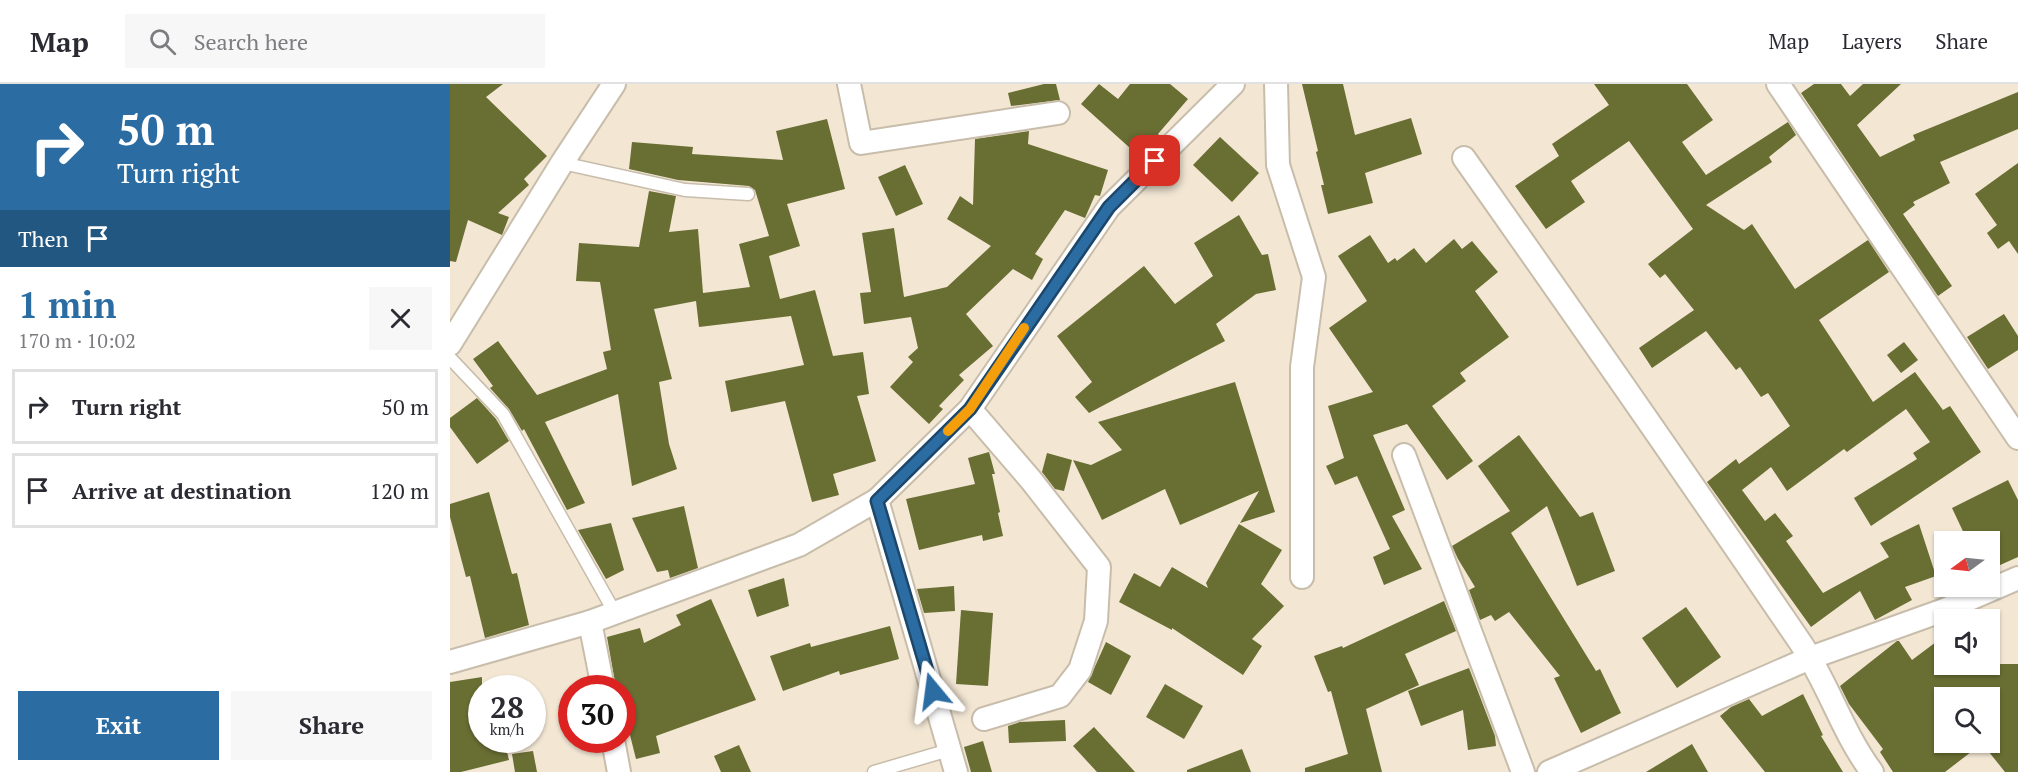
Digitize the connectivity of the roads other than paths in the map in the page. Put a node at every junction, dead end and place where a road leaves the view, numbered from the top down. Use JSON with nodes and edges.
{"nodes":[{"id":1,"x":614,"y":84,"type":"edge"},
{"id":2,"x":849,"y":84,"type":"edge"},
{"id":3,"x":1233,"y":84,"type":"edge"},
{"id":4,"x":1276,"y":84,"type":"edge"},
{"id":5,"x":1778,"y":84,"type":"edge"},
{"id":6,"x":1058,"y":114,"type":"dead end"},
{"id":7,"x":1464,"y":158,"type":"dead end"},
{"id":8,"x":562,"y":163,"type":"junction"},
{"id":9,"x":748,"y":194,"type":"dead end"},
{"id":10,"x":450,"y":344,"type":"edge"},
{"id":11,"x":450,"y":358,"type":"edge"},
{"id":12,"x":970,"y":409,"type":"junction"},
{"id":13,"x":2018,"y":438,"type":"edge"},
{"id":14,"x":1404,"y":454,"type":"dead end"},
{"id":15,"x":877,"y":501,"type":"junction"},
{"id":16,"x":1302,"y":577,"type":"dead end"},
{"id":17,"x":2018,"y":578,"type":"edge"},
{"id":18,"x":615,"y":613,"type":"junction"},
{"id":19,"x":590,"y":622,"type":"junction"},
{"id":20,"x":1810,"y":658,"type":"junction"},
{"id":21,"x":450,"y":662,"type":"edge"},
{"id":22,"x":600,"y":675,"type":"edge"},
{"id":23,"x":984,"y":719,"type":"dead end"},
{"id":24,"x":949,"y":750,"type":"junction"},
{"id":25,"x":615,"y":753,"type":"edge"},
{"id":26,"x":619,"y":772,"type":"edge"},
{"id":27,"x":874,"y":772,"type":"edge"},
{"id":28,"x":956,"y":772,"type":"edge"},
{"id":29,"x":1523,"y":772,"type":"edge"},
{"id":30,"x":1549,"y":772,"type":"edge"},
{"id":31,"x":1872,"y":772,"type":"edge"}],
"edges":[{"from":1,"to":8,"type":"street"},
{"from":2,"to":6,"type":"street"},
{"from":3,"to":12,"type":"street"},
{"from":4,"to":16,"type":"street"},
{"from":5,"to":13,"type":"street"},
{"from":7,"to":20,"type":"street"},
{"from":8,"to":9,"type":"lane"},
{"from":8,"to":10,"type":"street"},
{"from":11,"to":18,"type":"lane"},
{"from":12,"to":15,"type":"street"},
{"from":12,"to":23,"type":"street"},
{"from":14,"to":29,"type":"street"},
{"from":15,"to":18,"type":"street"},
{"from":15,"to":24,"type":"street"},
{"from":17,"to":20,"type":"street"},
{"from":18,"to":19,"type":"street"},
{"from":19,"to":21,"type":"street"},
{"from":19,"to":22,"type":"street"},
{"from":20,"to":30,"type":"street"},
{"from":20,"to":31,"type":"street"},
{"from":24,"to":27,"type":"lane"},
{"from":24,"to":28,"type":"street"},
{"from":25,"to":26,"type":"street"}]}
